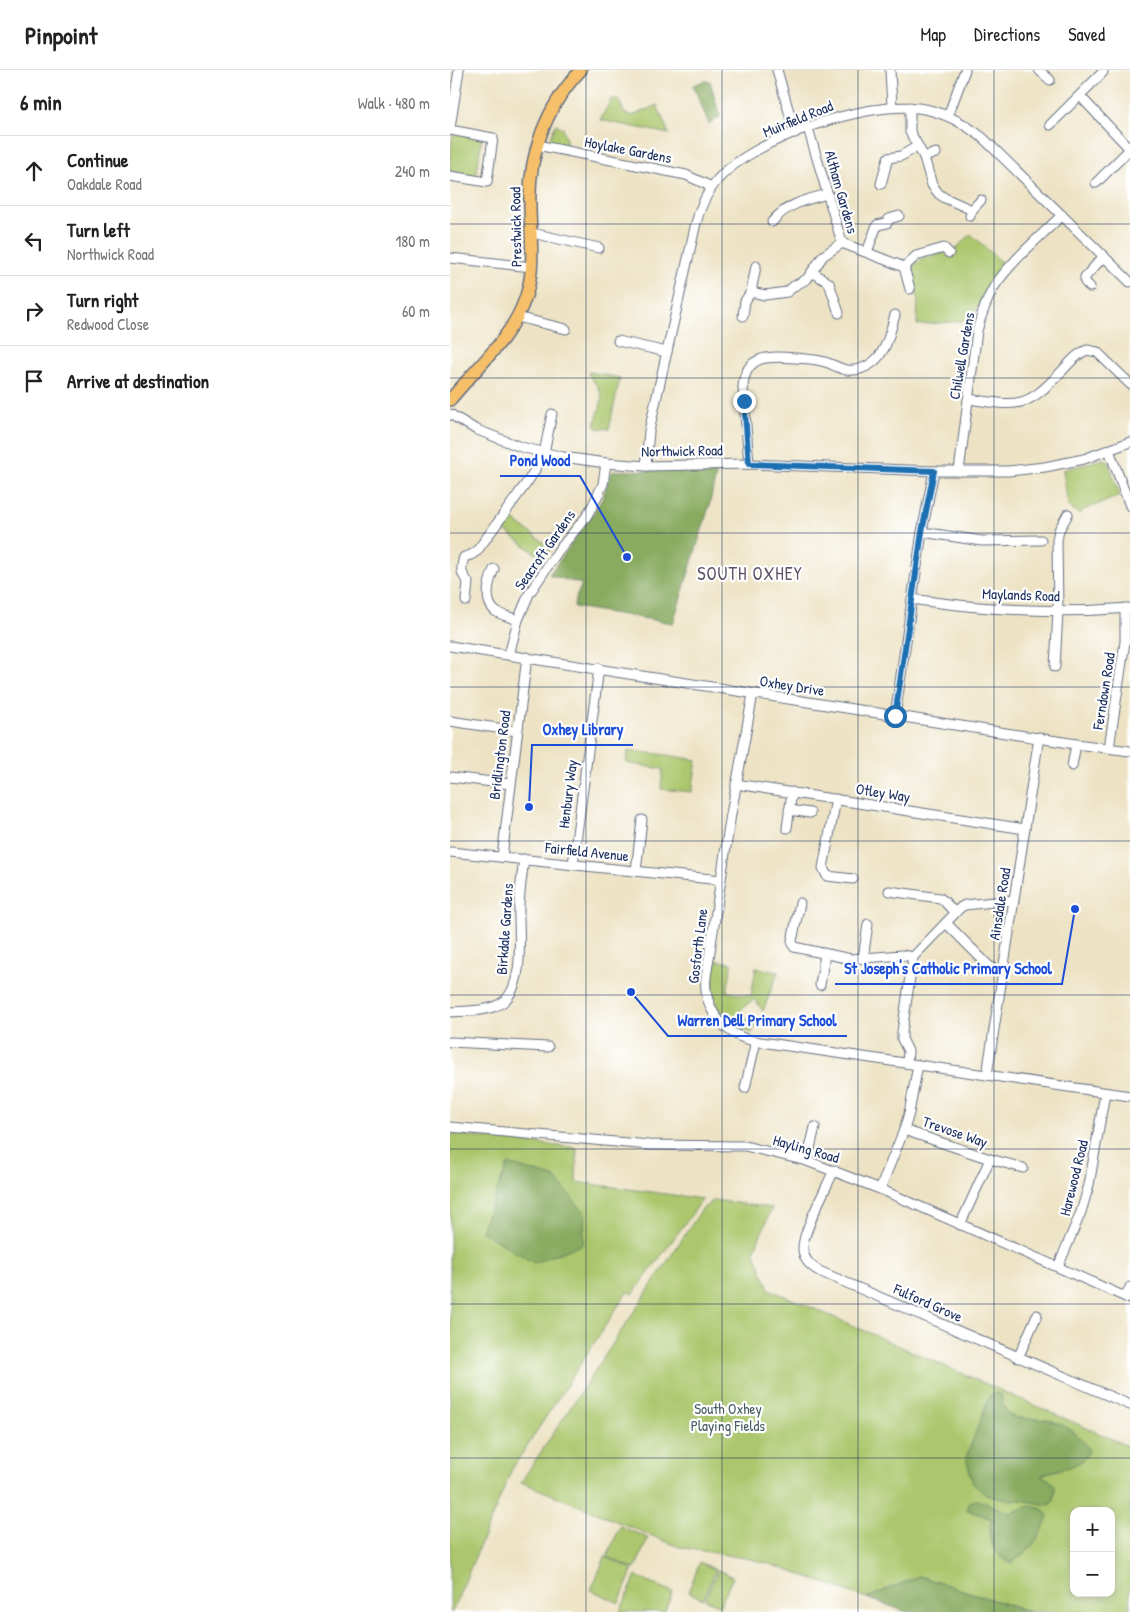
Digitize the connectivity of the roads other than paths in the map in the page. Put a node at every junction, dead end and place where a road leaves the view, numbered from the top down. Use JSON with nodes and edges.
{"nodes":[{"id":1,"x":459,"y":70,"type":"edge"},
{"id":2,"x":581,"y":70,"type":"edge"},
{"id":3,"x":777,"y":70,"type":"edge"},
{"id":4,"x":890,"y":70,"type":"edge"},
{"id":5,"x":965,"y":70,"type":"edge"},
{"id":6,"x":1040,"y":70,"type":"edge"},
{"id":7,"x":1103,"y":72,"type":"dead end"},
{"id":8,"x":1050,"y":80,"type":"dead end"},
{"id":9,"x":1080,"y":96,"type":"junction"},
{"id":10,"x":910,"y":107,"type":"junction"},
{"id":11,"x":892,"y":108,"type":"junction"},
{"id":12,"x":948,"y":116,"type":"junction"},
{"id":13,"x":1050,"y":125,"type":"dead end"},
{"id":14,"x":808,"y":128,"type":"junction"},
{"id":15,"x":450,"y":129,"type":"edge"},
{"id":16,"x":795,"y":133,"type":"junction"},
{"id":17,"x":537,"y":145,"type":"junction"},
{"id":18,"x":918,"y":146,"type":"junction"},
{"id":19,"x":1130,"y":149,"type":"edge"},
{"id":20,"x":936,"y":153,"type":"dead end"},
{"id":21,"x":924,"y":157,"type":"junction"},
{"id":22,"x":450,"y":176,"type":"edge"},
{"id":23,"x":1096,"y":183,"type":"dead end"},
{"id":24,"x":881,"y":184,"type":"dead end"},
{"id":25,"x":712,"y":187,"type":"junction"},
{"id":26,"x":828,"y":194,"type":"junction"},
{"id":27,"x":981,"y":200,"type":"dead end"},
{"id":28,"x":1062,"y":215,"type":"junction"},
{"id":29,"x":899,"y":216,"type":"dead end"},
{"id":30,"x":772,"y":222,"type":"dead end"},
{"id":31,"x":532,"y":233,"type":"junction"},
{"id":32,"x":842,"y":243,"type":"junction"},
{"id":33,"x":599,"y":248,"type":"dead end"},
{"id":34,"x":867,"y":252,"type":"junction"},
{"id":35,"x":949,"y":253,"type":"dead end"},
{"id":36,"x":1104,"y":256,"type":"junction"},
{"id":37,"x":450,"y":258,"type":"edge"},
{"id":38,"x":756,"y":266,"type":"dead end"},
{"id":39,"x":532,"y":267,"type":"junction"},
{"id":40,"x":904,"y":267,"type":"junction"},
{"id":41,"x":812,"y":272,"type":"junction"},
{"id":42,"x":1130,"y":282,"type":"edge"},
{"id":43,"x":1090,"y":288,"type":"dead end"},
{"id":44,"x":910,"y":289,"type":"dead end"},
{"id":45,"x":751,"y":292,"type":"junction"},
{"id":46,"x":839,"y":313,"type":"dead end"},
{"id":47,"x":895,"y":315,"type":"dead end"},
{"id":48,"x":742,"y":316,"type":"dead end"},
{"id":49,"x":517,"y":317,"type":"junction"},
{"id":50,"x":566,"y":329,"type":"dead end"},
{"id":51,"x":618,"y":341,"type":"dead end"},
{"id":52,"x":667,"y":352,"type":"junction"},
{"id":53,"x":1130,"y":384,"type":"edge"},
{"id":54,"x":452,"y":395,"type":"edge"},
{"id":55,"x":968,"y":399,"type":"junction"},
{"id":56,"x":450,"y":414,"type":"edge"},
{"id":57,"x":552,"y":414,"type":"dead end"},
{"id":58,"x":1130,"y":442,"type":"edge"},
{"id":59,"x":1109,"y":450,"type":"junction"},
{"id":60,"x":542,"y":452,"type":"junction"},
{"id":61,"x":606,"y":463,"type":"junction"},
{"id":62,"x":749,"y":464,"type":"junction"},
{"id":63,"x":646,"y":466,"type":"junction"},
{"id":64,"x":934,"y":471,"type":"junction"},
{"id":65,"x":960,"y":471,"type":"junction"},
{"id":66,"x":1130,"y":506,"type":"edge"},
{"id":67,"x":1068,"y":514,"type":"dead end"},
{"id":68,"x":922,"y":532,"type":"junction"},
{"id":69,"x":1042,"y":540,"type":"dead end"},
{"id":70,"x":494,"y":569,"type":"dead end"},
{"id":71,"x":912,"y":599,"type":"junction"},
{"id":72,"x":466,"y":601,"type":"dead end"},
{"id":73,"x":1128,"y":608,"type":"edge"},
{"id":74,"x":1058,"y":611,"type":"junction"},
{"id":75,"x":518,"y":620,"type":"junction"},
{"id":76,"x":450,"y":646,"type":"edge"},
{"id":77,"x":509,"y":655,"type":"junction"},
{"id":78,"x":527,"y":658,"type":"junction"},
{"id":79,"x":1055,"y":667,"type":"dead end"},
{"id":80,"x":599,"y":668,"type":"junction"},
{"id":81,"x":1125,"y":676,"type":"edge"},
{"id":82,"x":753,"y":694,"type":"junction"},
{"id":83,"x":895,"y":716,"type":"junction"},
{"id":84,"x":450,"y":721,"type":"edge"},
{"id":85,"x":517,"y":731,"type":"junction"},
{"id":86,"x":1039,"y":737,"type":"junction"},
{"id":87,"x":1076,"y":744,"type":"junction"},
{"id":88,"x":1109,"y":748,"type":"junction"},
{"id":89,"x":1130,"y":751,"type":"edge"},
{"id":90,"x":1072,"y":766,"type":"dead end"},
{"id":91,"x":450,"y":777,"type":"edge"},
{"id":92,"x":510,"y":784,"type":"junction"},
{"id":93,"x":736,"y":784,"type":"junction"},
{"id":94,"x":792,"y":792,"type":"junction"},
{"id":95,"x":836,"y":799,"type":"junction"},
{"id":96,"x":789,"y":810,"type":"junction"},
{"id":97,"x":810,"y":813,"type":"dead end"},
{"id":98,"x":642,"y":820,"type":"dead end"},
{"id":99,"x":787,"y":828,"type":"dead end"},
{"id":100,"x":1026,"y":828,"type":"junction"},
{"id":101,"x":450,"y":852,"type":"edge"},
{"id":102,"x":502,"y":857,"type":"junction"},
{"id":103,"x":524,"y":859,"type":"junction"},
{"id":104,"x":574,"y":864,"type":"junction"},
{"id":105,"x":636,"y":871,"type":"junction"},
{"id":106,"x":853,"y":879,"type":"dead end"},
{"id":107,"x":721,"y":880,"type":"junction"},
{"id":108,"x":889,"y":891,"type":"dead end"},
{"id":109,"x":1014,"y":900,"type":"junction"},
{"id":110,"x":800,"y":903,"type":"dead end"},
{"id":111,"x":955,"y":913,"type":"junction"},
{"id":112,"x":946,"y":923,"type":"junction"},
{"id":113,"x":868,"y":924,"type":"dead end"},
{"id":114,"x":825,"y":954,"type":"junction"},
{"id":115,"x":913,"y":957,"type":"junction"},
{"id":116,"x":864,"y":959,"type":"junction"},
{"id":117,"x":1003,"y":971,"type":"junction"},
{"id":118,"x":820,"y":985,"type":"dead end"},
{"id":119,"x":450,"y":1012,"type":"edge"},
{"id":120,"x":756,"y":1041,"type":"junction"},
{"id":121,"x":450,"y":1042,"type":"edge"},
{"id":122,"x":548,"y":1048,"type":"dead end"},
{"id":123,"x":907,"y":1063,"type":"junction"},
{"id":124,"x":918,"y":1065,"type":"junction"},
{"id":125,"x":987,"y":1075,"type":"junction"},
{"id":126,"x":745,"y":1088,"type":"dead end"},
{"id":127,"x":1105,"y":1092,"type":"junction"},
{"id":128,"x":1130,"y":1096,"type":"edge"},
{"id":129,"x":450,"y":1127,"type":"edge"},
{"id":130,"x":815,"y":1127,"type":"dead end"},
{"id":131,"x":904,"y":1130,"type":"junction"},
{"id":132,"x":990,"y":1159,"type":"junction"},
{"id":133,"x":807,"y":1161,"type":"junction"},
{"id":134,"x":1023,"y":1168,"type":"dead end"},
{"id":135,"x":834,"y":1170,"type":"junction"},
{"id":136,"x":880,"y":1190,"type":"junction"},
{"id":137,"x":960,"y":1225,"type":"junction"},
{"id":138,"x":1058,"y":1267,"type":"junction"},
{"id":139,"x":1130,"y":1287,"type":"edge"},
{"id":140,"x":1128,"y":1298,"type":"edge"},
{"id":141,"x":1037,"y":1315,"type":"dead end"},
{"id":142,"x":1018,"y":1358,"type":"junction"},
{"id":143,"x":1130,"y":1405,"type":"edge"}],
"edges":[{"from":1,"to":15,"type":"street"},
{"from":2,"to":17,"type":"main road","name":"Prestwick Road"},
{"from":3,"to":16,"type":"street"},
{"from":4,"to":11,"type":"street"},
{"from":5,"to":12,"type":"street"},
{"from":6,"to":8,"type":"street"},
{"from":7,"to":9,"type":"street"},
{"from":9,"to":13,"type":"street"},
{"from":9,"to":19,"type":"street"},
{"from":10,"to":11,"type":"street","name":"Muirfield Road"},
{"from":10,"to":12,"type":"street","name":"Muirfield Road"},
{"from":10,"to":18,"type":"street"},
{"from":11,"to":14,"type":"street","name":"Muirfield Road"},
{"from":12,"to":28,"type":"street","name":"Muirfield Road"},
{"from":14,"to":16,"type":"street","name":"Muirfield Road"},
{"from":14,"to":26,"type":"street","name":"Altham Gardens"},
{"from":15,"to":22,"type":"street"},
{"from":16,"to":25,"type":"street","name":"Muirfield Road"},
{"from":17,"to":25,"type":"street","name":"Hoylake Gardens"},
{"from":17,"to":31,"type":"main road","name":"Prestwick Road"},
{"from":18,"to":21,"type":"street"},
{"from":18,"to":24,"type":"street"},
{"from":19,"to":23,"type":"street"},
{"from":20,"to":21,"type":"street"},
{"from":21,"to":27,"type":"street"},
{"from":25,"to":52,"type":"street","name":"Muirfield Road"},
{"from":26,"to":30,"type":"street"},
{"from":26,"to":32,"type":"street","name":"Altham Gardens"},
{"from":28,"to":36,"type":"street","name":"Muirfield Road"},
{"from":28,"to":55,"type":"street","name":"Chilwell Gardens"},
{"from":29,"to":34,"type":"street"},
{"from":31,"to":33,"type":"street"},
{"from":31,"to":39,"type":"main road","name":"Prestwick Road"},
{"from":32,"to":34,"type":"street"},
{"from":32,"to":41,"type":"street","name":"Altham Gardens"},
{"from":34,"to":40,"type":"street"},
{"from":35,"to":40,"type":"street"},
{"from":36,"to":42,"type":"street","name":"Muirfield Road"},
{"from":36,"to":43,"type":"street"},
{"from":37,"to":39,"type":"street"},
{"from":38,"to":45,"type":"street"},
{"from":39,"to":49,"type":"main road","name":"Prestwick Road"},
{"from":40,"to":44,"type":"street"},
{"from":41,"to":45,"type":"street","name":"Altham Gardens"},
{"from":41,"to":46,"type":"street"},
{"from":45,"to":48,"type":"street"},
{"from":47,"to":62,"type":"street"},
{"from":49,"to":50,"type":"street"},
{"from":49,"to":54,"type":"main road","name":"Prestwick Road"},
{"from":51,"to":52,"type":"street"},
{"from":52,"to":63,"type":"street","name":"Muirfield Road"},
{"from":53,"to":55,"type":"street"},
{"from":55,"to":65,"type":"street","name":"Chilwell Gardens"},
{"from":56,"to":60,"type":"street","name":"Northwick Road"},
{"from":57,"to":60,"type":"street"},
{"from":58,"to":59,"type":"street","name":"Northwick Road"},
{"from":59,"to":65,"type":"street","name":"Northwick Road"},
{"from":59,"to":66,"type":"street"},
{"from":60,"to":61,"type":"street","name":"Northwick Road"},
{"from":60,"to":72,"type":"street"},
{"from":61,"to":63,"type":"street","name":"Northwick Road"},
{"from":61,"to":75,"type":"street","name":"Seacroft Gardens"},
{"from":62,"to":63,"type":"street","name":"Northwick Road"},
{"from":62,"to":64,"type":"street","name":"Northwick Road"},
{"from":64,"to":65,"type":"street","name":"Northwick Road"},
{"from":64,"to":68,"type":"street"},
{"from":67,"to":74,"type":"street"},
{"from":68,"to":69,"type":"street"},
{"from":68,"to":71,"type":"street"},
{"from":70,"to":75,"type":"street"},
{"from":71,"to":74,"type":"street","name":"Maylands Road"},
{"from":71,"to":83,"type":"street"},
{"from":73,"to":74,"type":"street","name":"Maylands Road"},
{"from":73,"to":81,"type":"street","name":"Ferndown Road"},
{"from":74,"to":79,"type":"street"},
{"from":75,"to":77,"type":"street","name":"Seacroft Gardens"},
{"from":76,"to":77,"type":"street","name":"Oxhey Drive"},
{"from":77,"to":78,"type":"street","name":"Oxhey Drive"},
{"from":78,"to":80,"type":"street","name":"Oxhey Drive"},
{"from":78,"to":85,"type":"street","name":"Bridlington Road"},
{"from":80,"to":82,"type":"street","name":"Oxhey Drive"},
{"from":80,"to":104,"type":"street","name":"Henbury Way"},
{"from":81,"to":88,"type":"street","name":"Ferndown Road"},
{"from":82,"to":83,"type":"street","name":"Oxhey Drive"},
{"from":82,"to":93,"type":"street","name":"Gosforth Lane"},
{"from":83,"to":86,"type":"street","name":"Oxhey Drive"},
{"from":84,"to":85,"type":"street"},
{"from":85,"to":92,"type":"street","name":"Bridlington Road"},
{"from":86,"to":87,"type":"street","name":"Oxhey Drive"},
{"from":86,"to":100,"type":"street","name":"Ainsdale Road"},
{"from":87,"to":88,"type":"street","name":"Oxhey Drive"},
{"from":87,"to":90,"type":"street"},
{"from":88,"to":89,"type":"street","name":"Oxhey Drive"},
{"from":91,"to":92,"type":"street"},
{"from":92,"to":102,"type":"street","name":"Bridlington Road"},
{"from":93,"to":94,"type":"street","name":"Otley Way"},
{"from":93,"to":107,"type":"street","name":"Gosforth Lane"},
{"from":94,"to":95,"type":"street","name":"Otley Way"},
{"from":94,"to":96,"type":"street"},
{"from":95,"to":100,"type":"street","name":"Otley Way"},
{"from":95,"to":106,"type":"street"},
{"from":96,"to":97,"type":"street"},
{"from":96,"to":99,"type":"street"},
{"from":98,"to":105,"type":"street"},
{"from":100,"to":109,"type":"street","name":"Ainsdale Road"},
{"from":101,"to":102,"type":"street","name":"Fairfield Avenue"},
{"from":102,"to":103,"type":"street","name":"Fairfield Avenue"},
{"from":103,"to":104,"type":"street","name":"Fairfield Avenue"},
{"from":103,"to":119,"type":"street","name":"Birkdale Gardens"},
{"from":104,"to":105,"type":"street","name":"Fairfield Avenue"},
{"from":105,"to":107,"type":"street","name":"Fairfield Avenue"},
{"from":107,"to":120,"type":"street","name":"Gosforth Lane"},
{"from":108,"to":111,"type":"street"},
{"from":109,"to":111,"type":"street"},
{"from":109,"to":117,"type":"street","name":"Ainsdale Road"},
{"from":110,"to":114,"type":"street"},
{"from":111,"to":112,"type":"street"},
{"from":112,"to":115,"type":"street"},
{"from":112,"to":117,"type":"street"},
{"from":113,"to":116,"type":"street"},
{"from":114,"to":116,"type":"street"},
{"from":114,"to":118,"type":"street"},
{"from":115,"to":116,"type":"street"},
{"from":115,"to":123,"type":"street"},
{"from":117,"to":125,"type":"street","name":"Ainsdale Road"},
{"from":120,"to":123,"type":"street","name":"Gosforth Lane"},
{"from":120,"to":126,"type":"street"},
{"from":121,"to":122,"type":"street"},
{"from":123,"to":124,"type":"street","name":"Gosforth Lane"},
{"from":124,"to":125,"type":"street","name":"Gosforth Lane"},
{"from":124,"to":131,"type":"street"},
{"from":125,"to":127,"type":"street","name":"Gosforth Lane"},
{"from":127,"to":128,"type":"street","name":"Gosforth Lane"},
{"from":127,"to":138,"type":"street","name":"Harewood Road"},
{"from":129,"to":133,"type":"street","name":"Hayling Road"},
{"from":130,"to":133,"type":"street"},
{"from":131,"to":132,"type":"street","name":"Trevose Way"},
{"from":131,"to":136,"type":"street","name":"Trevose Way"},
{"from":132,"to":134,"type":"street"},
{"from":132,"to":137,"type":"street","name":"Trevose Way"},
{"from":133,"to":135,"type":"street","name":"Hayling Road"},
{"from":135,"to":136,"type":"street","name":"Hayling Road"},
{"from":135,"to":142,"type":"street","name":"Fulford Grove"},
{"from":136,"to":137,"type":"street","name":"Hayling Road"},
{"from":137,"to":138,"type":"street","name":"Hayling Road"},
{"from":138,"to":140,"type":"street","name":"Hayling Road"},
{"from":139,"to":140,"type":"street"},
{"from":141,"to":142,"type":"street"},
{"from":142,"to":143,"type":"street","name":"Fulford Grove"}]}
